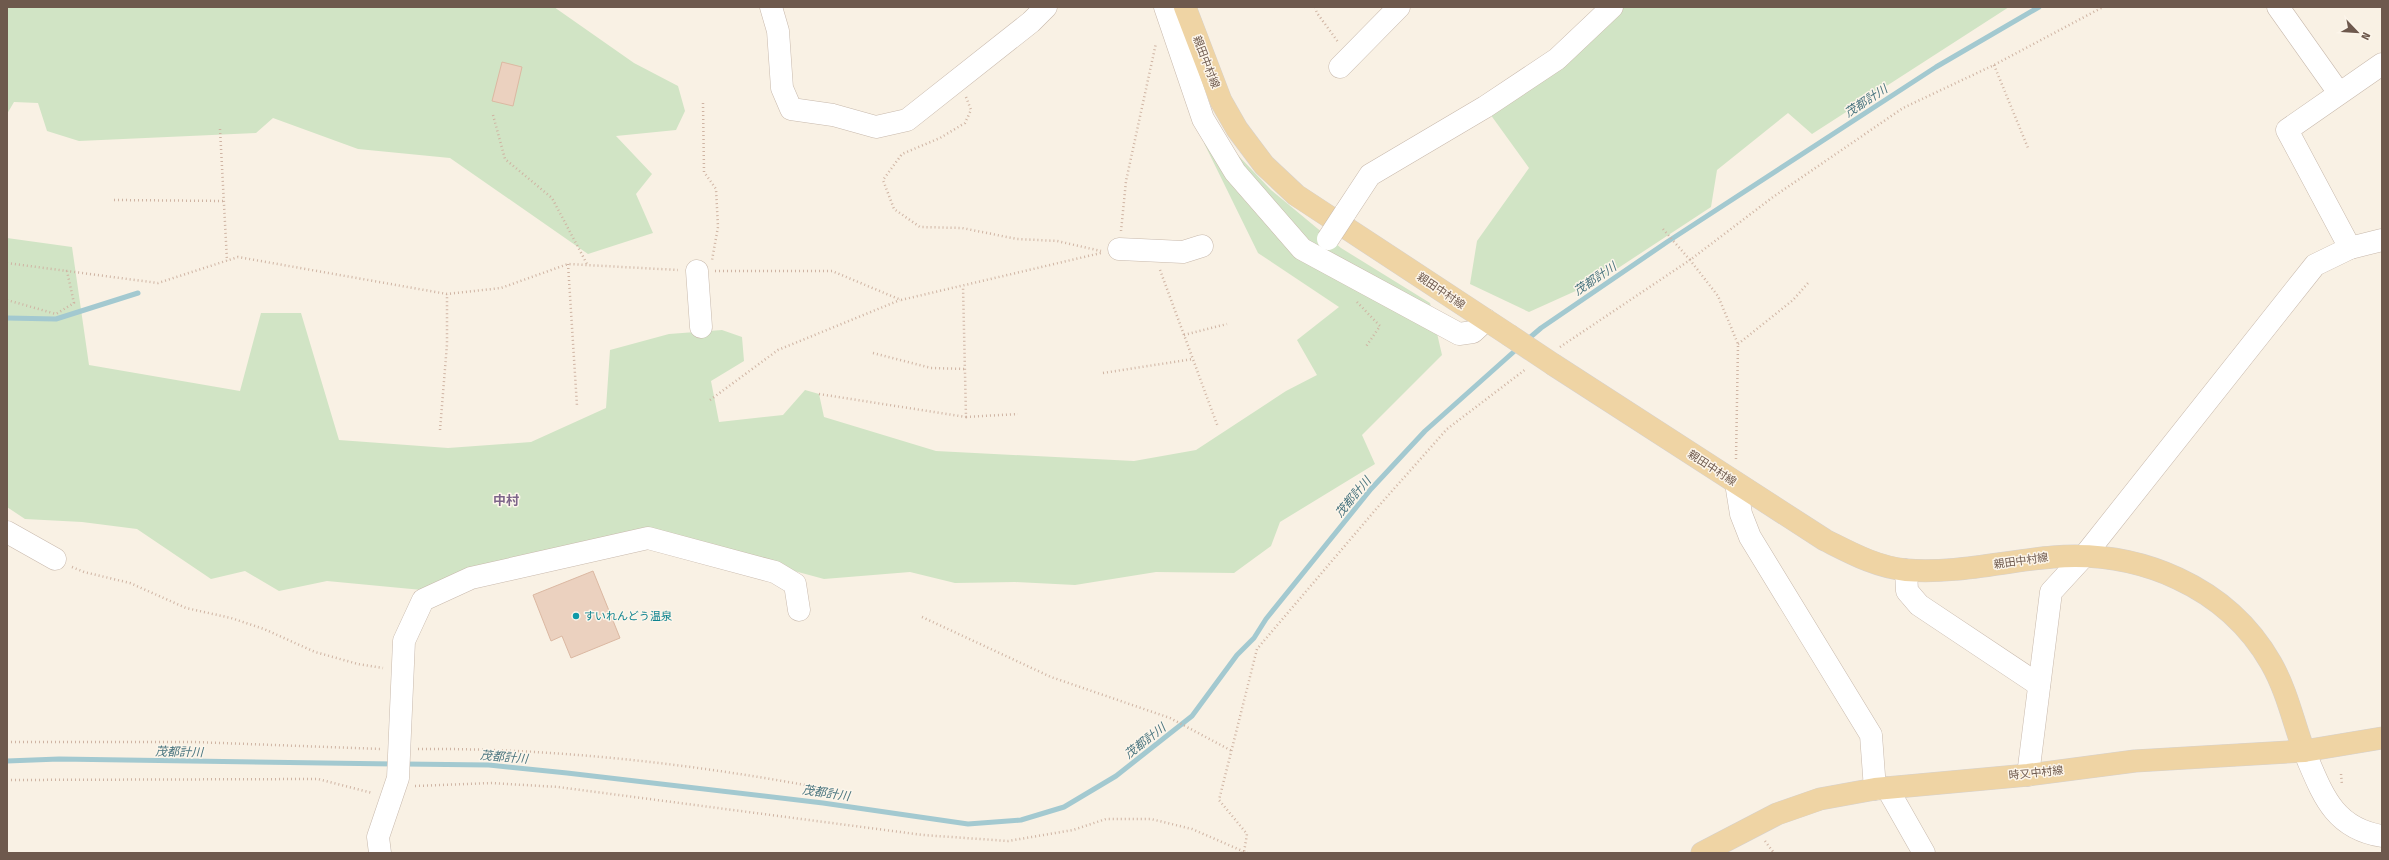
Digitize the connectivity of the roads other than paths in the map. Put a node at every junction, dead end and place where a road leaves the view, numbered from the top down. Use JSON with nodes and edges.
{"nodes":[{"id":1,"x":772,"y":7,"type":"edge"},
{"id":2,"x":1046,"y":7,"type":"edge"},
{"id":3,"x":1165,"y":7,"type":"edge"},
{"id":4,"x":1186,"y":7,"type":"edge"},
{"id":5,"x":1399,"y":7,"type":"edge"},
{"id":6,"x":1612,"y":7,"type":"edge"},
{"id":7,"x":2278,"y":7,"type":"edge"},
{"id":8,"x":2382,"y":64,"type":"edge"},
{"id":9,"x":1340,"y":67,"type":"dead end"},
{"id":10,"x":2338,"y":93,"type":"junction"},
{"id":11,"x":2382,"y":240,"type":"edge"},
{"id":12,"x":1202,"y":246,"type":"dead end"},
{"id":13,"x":2350,"y":248,"type":"junction"},
{"id":14,"x":1119,"y":249,"type":"road end"},
{"id":15,"x":1315,"y":258,"type":"junction"},
{"id":16,"x":704,"y":271,"type":"road end"},
{"id":17,"x":1486,"y":320,"type":"junction"},
{"id":18,"x":701,"y":327,"type":"dead end"},
{"id":19,"x":1736,"y":483,"type":"junction"},
{"id":20,"x":7,"y":532,"type":"edge"},
{"id":21,"x":2085,"y":555,"type":"junction"},
{"id":22,"x":55,"y":559,"type":"road end"},
{"id":23,"x":1906,"y":570,"type":"junction"},
{"id":24,"x":799,"y":610,"type":"dead end"},
{"id":25,"x":2039,"y":685,"type":"junction"},
{"id":26,"x":2382,"y":738,"type":"edge"},
{"id":27,"x":2304,"y":751,"type":"junction"},
{"id":28,"x":2028,"y":775,"type":"junction"},
{"id":29,"x":1881,"y":789,"type":"junction"},
{"id":30,"x":2382,"y":836,"type":"edge"},
{"id":31,"x":380,"y":853,"type":"edge"},
{"id":32,"x":1702,"y":853,"type":"edge"},
{"id":33,"x":1924,"y":853,"type":"edge"}],
"edges":[{"from":1,"to":2,"type":"street"},
{"from":3,"to":15,"type":"street"},
{"from":4,"to":17,"type":"main road","name":"親田中村線"},
{"from":5,"to":9,"type":"street"},
{"from":6,"to":15,"type":"street","bridge":true},
{"from":7,"to":10,"type":"street"},
{"from":8,"to":10,"type":"street"},
{"from":10,"to":13,"type":"street"},
{"from":11,"to":13,"type":"street"},
{"from":12,"to":14,"type":"street"},
{"from":13,"to":21,"type":"street"},
{"from":15,"to":17,"type":"street"},
{"from":16,"to":18,"type":"street"},
{"from":17,"to":19,"type":"main road","name":"親田中村線","bridge":true},
{"from":19,"to":23,"type":"main road","name":"親田中村線"},
{"from":19,"to":29,"type":"street"},
{"from":20,"to":22,"type":"street"},
{"from":21,"to":23,"type":"main road","name":"親田中村線"},
{"from":21,"to":25,"type":"street"},
{"from":21,"to":27,"type":"main road","name":"親田中村線"},
{"from":23,"to":25,"type":"street"},
{"from":24,"to":31,"type":"street"},
{"from":25,"to":28,"type":"street"},
{"from":26,"to":27,"type":"main road","name":"時又中村線"},
{"from":27,"to":28,"type":"main road","name":"時又中村線"},
{"from":27,"to":30,"type":"street"},
{"from":28,"to":29,"type":"main road","name":"時又中村線"},
{"from":29,"to":32,"type":"main road","name":"時又中村線"},
{"from":29,"to":33,"type":"street"}]}
